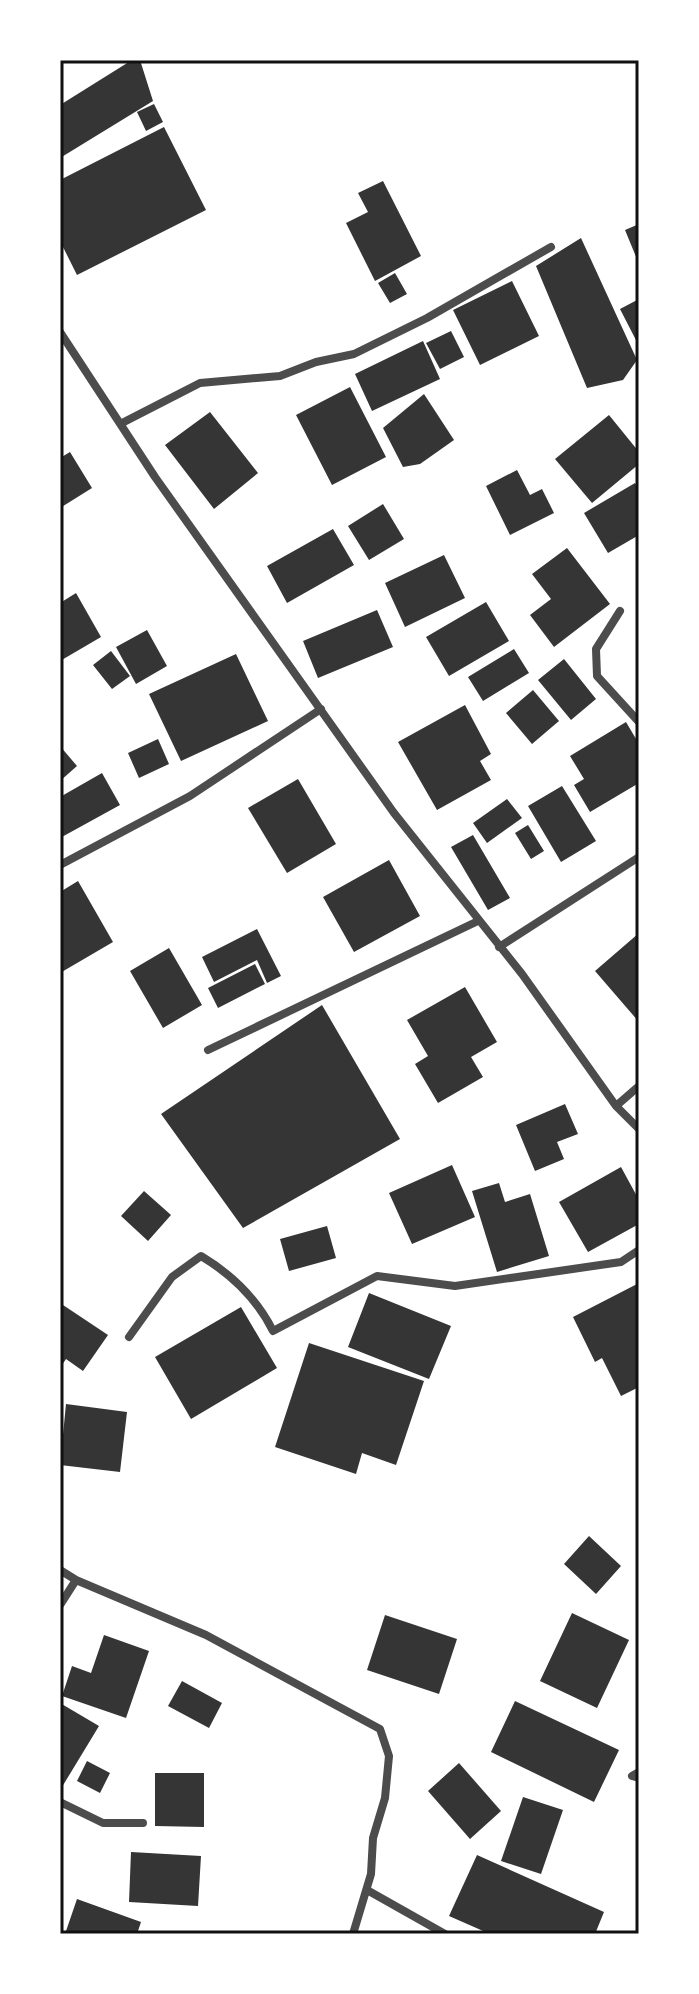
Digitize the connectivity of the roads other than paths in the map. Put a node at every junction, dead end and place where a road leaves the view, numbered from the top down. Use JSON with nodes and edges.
{"nodes":[{"id":1,"x":551,"y":247,"type":"dead end"},
{"id":2,"x":60,"y":332,"type":"edge"},
{"id":3,"x":122,"y":423,"type":"junction"},
{"id":4,"x":620,"y":611,"type":"dead end"},
{"id":5,"x":321,"y":709,"type":"junction"},
{"id":6,"x":639,"y":722,"type":"edge"},
{"id":7,"x":639,"y":857,"type":"edge"},
{"id":8,"x":60,"y":865,"type":"edge"},
{"id":9,"x":478,"y":921,"type":"junction"},
{"id":10,"x":499,"y":947,"type":"junction"},
{"id":11,"x":208,"y":1050,"type":"dead end"},
{"id":12,"x":639,"y":1086,"type":"edge"},
{"id":13,"x":616,"y":1106,"type":"junction"},
{"id":14,"x":639,"y":1129,"type":"edge"},
{"id":15,"x":639,"y":1250,"type":"edge"},
{"id":16,"x":129,"y":1337,"type":"dead end"},
{"id":17,"x":60,"y":1570,"type":"edge"},
{"id":18,"x":76,"y":1580,"type":"junction"},
{"id":19,"x":60,"y":1605,"type":"edge"},
{"id":20,"x":639,"y":1772,"type":"edge"},
{"id":21,"x":639,"y":1778,"type":"edge"},
{"id":22,"x":60,"y":1802,"type":"edge"},
{"id":23,"x":143,"y":1823,"type":"dead end"},
{"id":24,"x":367,"y":1890,"type":"junction"},
{"id":25,"x":353,"y":1934,"type":"edge"},
{"id":26,"x":445,"y":1934,"type":"edge"}],
"edges":[{"from":1,"to":3,"type":"street"},
{"from":2,"to":3,"type":"street"},
{"from":3,"to":5,"type":"street"},
{"from":4,"to":6,"type":"street"},
{"from":5,"to":8,"type":"street"},
{"from":5,"to":9,"type":"street"},
{"from":7,"to":10,"type":"street"},
{"from":9,"to":10,"type":"street"},
{"from":9,"to":11,"type":"street"},
{"from":10,"to":13,"type":"street"},
{"from":12,"to":13,"type":"street"},
{"from":13,"to":14,"type":"street"},
{"from":15,"to":16,"type":"street"},
{"from":17,"to":18,"type":"street"},
{"from":18,"to":19,"type":"street"},
{"from":18,"to":24,"type":"street"},
{"from":20,"to":21,"type":"street"},
{"from":22,"to":23,"type":"street"},
{"from":24,"to":25,"type":"street"},
{"from":24,"to":26,"type":"street"}]}
